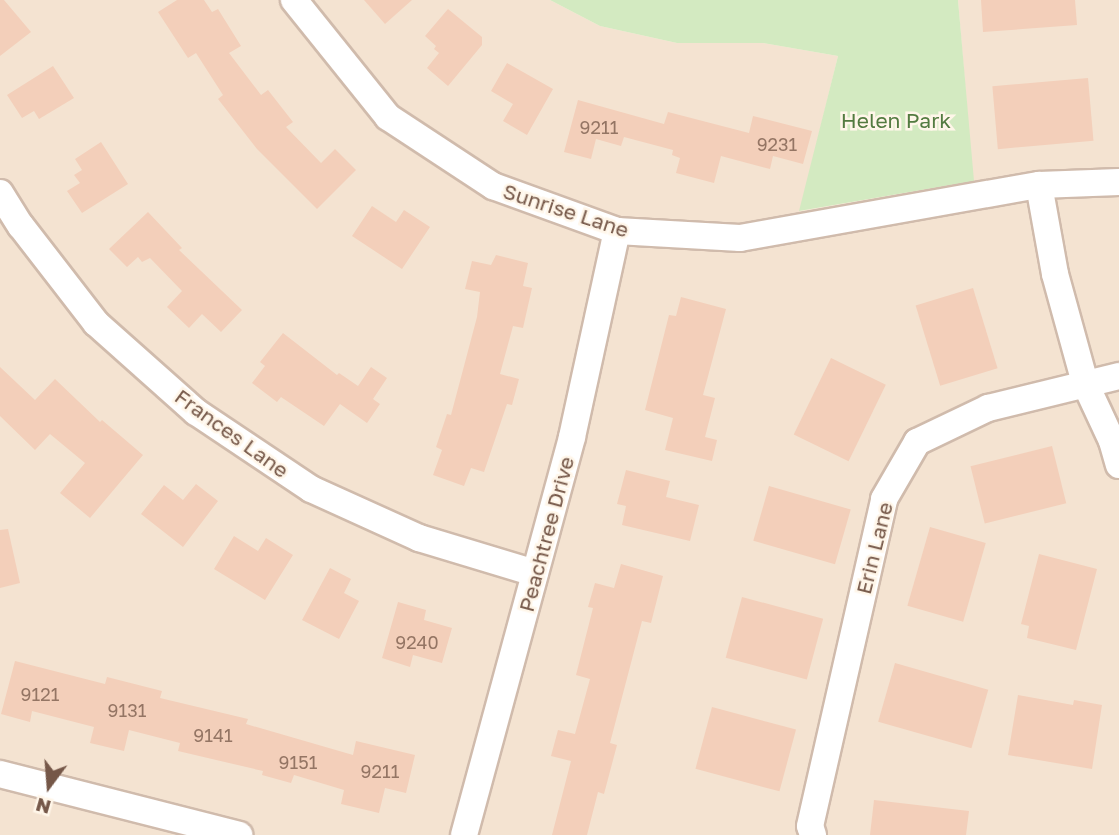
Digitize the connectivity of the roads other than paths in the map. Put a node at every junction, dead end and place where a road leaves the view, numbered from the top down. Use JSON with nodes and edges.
{"nodes":[{"id":1,"x":294,"y":0,"type":"edge"},
{"id":2,"x":1119,"y":181,"type":"edge"},
{"id":3,"x":1039,"y":185,"type":"junction"},
{"id":4,"x":0,"y":193,"type":"edge"},
{"id":5,"x":617,"y":231,"type":"junction"},
{"id":6,"x":1119,"y":376,"type":"edge"},
{"id":7,"x":1085,"y":383,"type":"junction"},
{"id":8,"x":1119,"y":465,"type":"edge"},
{"id":9,"x":535,"y":573,"type":"junction"},
{"id":10,"x":0,"y":774,"type":"edge"},
{"id":11,"x":239,"y":835,"type":"edge"},
{"id":12,"x":464,"y":835,"type":"edge"},
{"id":13,"x":813,"y":835,"type":"edge"}],
"edges":[{"from":1,"to":5,"type":"street","name":"Sunrise Lane"},
{"from":2,"to":3,"type":"street","name":"Sunrise Lane"},
{"from":3,"to":5,"type":"street","name":"Sunrise Lane"},
{"from":3,"to":7,"type":"street"},
{"from":4,"to":9,"type":"street","name":"Frances Lane"},
{"from":5,"to":9,"type":"street","name":"Peachtree Drive"},
{"from":6,"to":7,"type":"street","name":"Erin Lane"},
{"from":7,"to":8,"type":"street"},
{"from":7,"to":13,"type":"street","name":"Erin Lane"},
{"from":9,"to":12,"type":"street","name":"Peachtree Drive"},
{"from":10,"to":11,"type":"street"}]}
